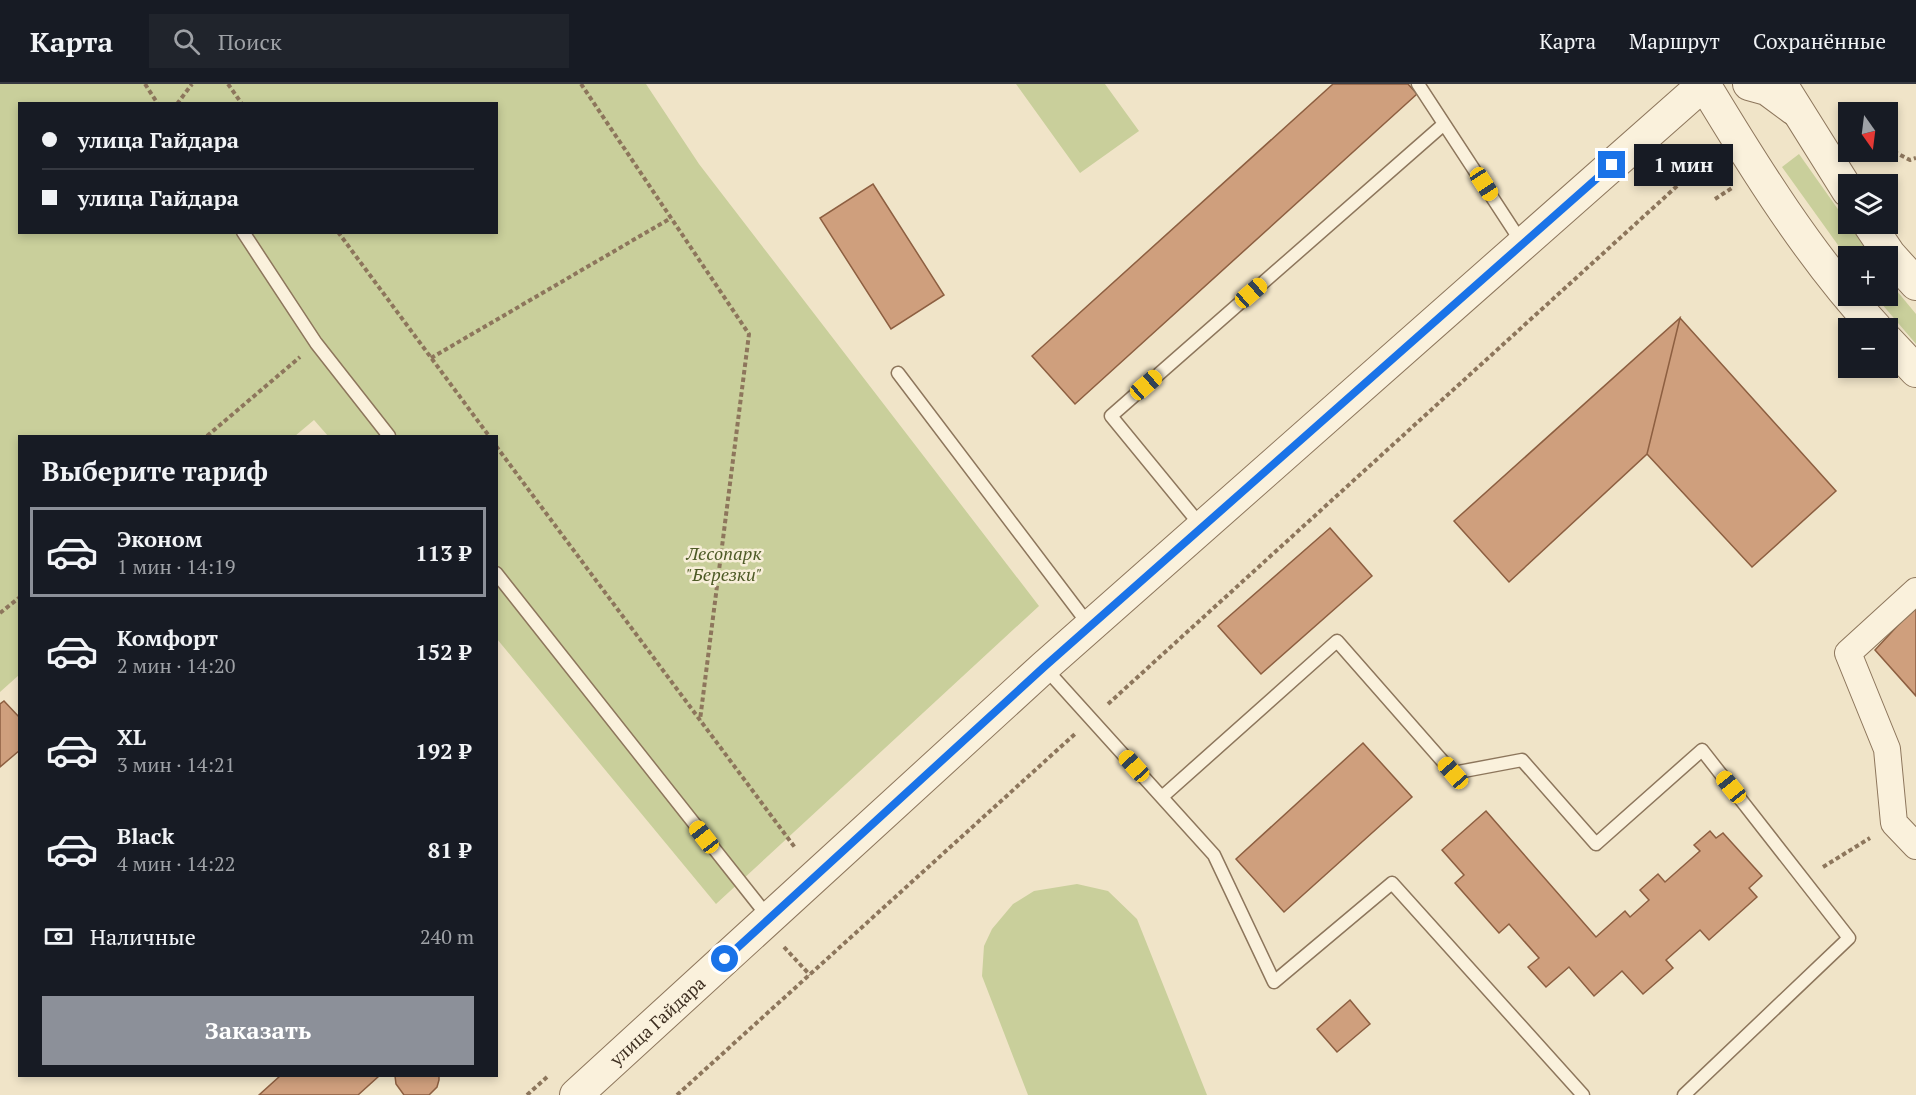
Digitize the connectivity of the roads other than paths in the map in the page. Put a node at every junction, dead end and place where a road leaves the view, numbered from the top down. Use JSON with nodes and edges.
{"nodes":[{"id":1,"x":1418,"y":84,"type":"edge"},
{"id":2,"x":1704,"y":84,"type":"edge"},
{"id":3,"x":1749,"y":84,"type":"edge"},
{"id":4,"x":1780,"y":84,"type":"edge"},
{"id":5,"x":1797,"y":112,"type":"junction"},
{"id":6,"x":1444,"y":124,"type":"junction"},
{"id":7,"x":1838,"y":176,"type":"edge"},
{"id":8,"x":244,"y":234,"type":"edge"},
{"id":9,"x":1876,"y":234,"type":"edge"},
{"id":10,"x":1523,"y":244,"type":"junction"},
{"id":11,"x":1916,"y":284,"type":"edge"},
{"id":12,"x":1867,"y":318,"type":"edge"},
{"id":13,"x":1898,"y":352,"type":"edge"},
{"id":14,"x":1916,"y":371,"type":"edge"},
{"id":15,"x":898,"y":373,"type":"dead end"},
{"id":16,"x":388,"y":435,"type":"edge"},
{"id":17,"x":1203,"y":527,"type":"junction"},
{"id":18,"x":498,"y":576,"type":"edge"},
{"id":19,"x":1916,"y":591,"type":"edge"},
{"id":20,"x":1090,"y":626,"type":"junction"},
{"id":21,"x":1044,"y":667,"type":"junction"},
{"id":22,"x":1162,"y":797,"type":"junction"},
{"id":23,"x":1916,"y":846,"type":"edge"},
{"id":24,"x":770,"y":919,"type":"junction"},
{"id":25,"x":576,"y":1095,"type":"edge"},
{"id":26,"x":1583,"y":1095,"type":"edge"},
{"id":27,"x":1684,"y":1095,"type":"edge"}],
"edges":[{"from":1,"to":6,"type":"lane"},
{"from":2,"to":10,"type":"street","name":"улица Гайдара"},
{"from":2,"to":12,"type":"street"},
{"from":3,"to":5,"type":"street"},
{"from":4,"to":5,"type":"street"},
{"from":5,"to":7,"type":"street"},
{"from":6,"to":10,"type":"lane"},
{"from":6,"to":17,"type":"lane"},
{"from":8,"to":16,"type":"lane"},
{"from":9,"to":11,"type":"street"},
{"from":10,"to":17,"type":"street","name":"улица Гайдара"},
{"from":13,"to":14,"type":"street"},
{"from":15,"to":20,"type":"lane"},
{"from":17,"to":20,"type":"street","name":"улица Гайдара"},
{"from":18,"to":24,"type":"lane"},
{"from":19,"to":23,"type":"street"},
{"from":20,"to":21,"type":"street","name":"улица Гайдара"},
{"from":21,"to":22,"type":"lane"},
{"from":21,"to":24,"type":"street","name":"улица Гайдара"},
{"from":22,"to":26,"type":"lane"},
{"from":22,"to":27,"type":"lane"},
{"from":24,"to":25,"type":"street","name":"улица Гайдара"}]}
